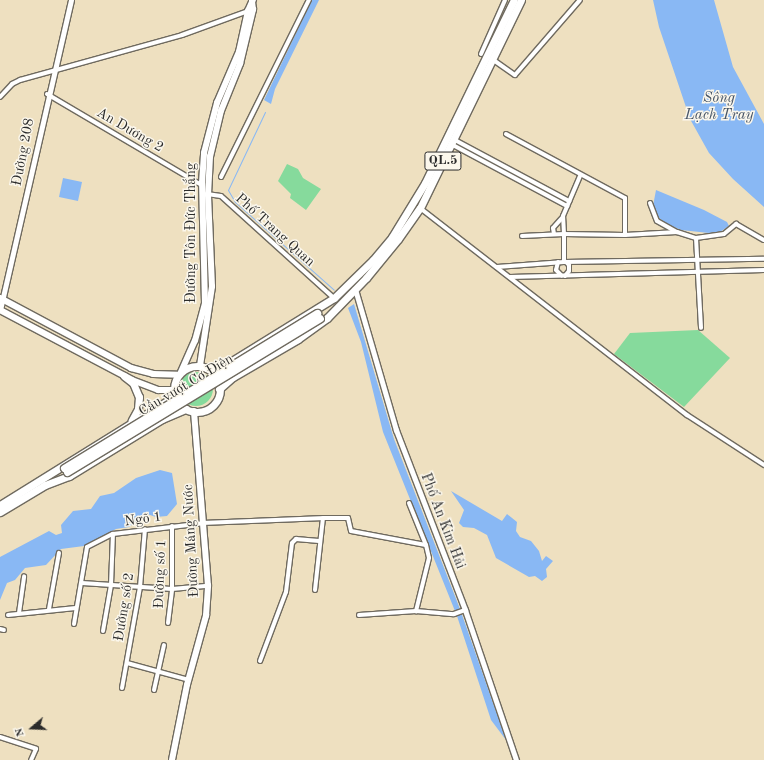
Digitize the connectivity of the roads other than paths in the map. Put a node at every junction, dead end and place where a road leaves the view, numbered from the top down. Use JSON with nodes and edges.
{"nodes":[{"id":1,"x":71,"y":0,"type":"edge"},
{"id":2,"x":309,"y":0,"type":"edge"},
{"id":3,"x":505,"y":0,"type":"edge"},
{"id":4,"x":514,"y":0,"type":"edge"},
{"id":5,"x":521,"y":0,"type":"edge"},
{"id":6,"x":580,"y":0,"type":"edge"},
{"id":7,"x":252,"y":1,"type":"edge"},
{"id":8,"x":248,"y":11,"type":"junction"},
{"id":9,"x":481,"y":54,"type":"dead end"},
{"id":10,"x":492,"y":59,"type":"junction"},
{"id":11,"x":54,"y":69,"type":"junction"},
{"id":12,"x":47,"y":94,"type":"junction"},
{"id":13,"x":0,"y":97,"type":"edge"},
{"id":14,"x":506,"y":134,"type":"dead end"},
{"id":15,"x":450,"y":141,"type":"junction"},
{"id":16,"x":580,"y":176,"type":"junction"},
{"id":17,"x":221,"y":177,"type":"dead end"},
{"id":18,"x":202,"y":183,"type":"junction"},
{"id":19,"x":208,"y":195,"type":"junction"},
{"id":20,"x":568,"y":203,"type":"junction"},
{"id":21,"x":650,"y":203,"type":"dead end"},
{"id":22,"x":420,"y":208,"type":"junction"},
{"id":23,"x":563,"y":216,"type":"junction"},
{"id":24,"x":677,"y":232,"type":"junction"},
{"id":25,"x":554,"y":234,"type":"junction"},
{"id":26,"x":564,"y":234,"type":"junction"},
{"id":27,"x":625,"y":235,"type":"junction"},
{"id":28,"x":522,"y":236,"type":"dead end"},
{"id":29,"x":696,"y":238,"type":"junction"},
{"id":30,"x":764,"y":240,"type":"edge"},
{"id":31,"x":764,"y":259,"type":"edge"},
{"id":32,"x":558,"y":262,"type":"junction"},
{"id":33,"x":565,"y":262,"type":"junction"},
{"id":34,"x":697,"y":262,"type":"junction"},
{"id":35,"x":497,"y":267,"type":"junction"},
{"id":36,"x":764,"y":270,"type":"edge"},
{"id":37,"x":698,"y":272,"type":"junction"},
{"id":38,"x":563,"y":276,"type":"junction"},
{"id":39,"x":510,"y":277,"type":"junction"},
{"id":40,"x":355,"y":289,"type":"junction"},
{"id":41,"x":1,"y":298,"type":"edge"},
{"id":42,"x":336,"y":301,"type":"junction"},
{"id":43,"x":0,"y":310,"type":"edge"},
{"id":44,"x":700,"y":328,"type":"dead end"},
{"id":45,"x":112,"y":357,"type":"junction"},
{"id":46,"x":107,"y":367,"type":"junction"},
{"id":47,"x":203,"y":367,"type":"junction"},
{"id":48,"x":179,"y":374,"type":"junction"},
{"id":49,"x":124,"y":376,"type":"junction"},
{"id":50,"x":219,"y":389,"type":"junction"},
{"id":51,"x":174,"y":393,"type":"junction"},
{"id":52,"x":186,"y":410,"type":"junction"},
{"id":53,"x":194,"y":412,"type":"junction"},
{"id":54,"x":129,"y":422,"type":"junction"},
{"id":55,"x":764,"y":465,"type":"edge"},
{"id":56,"x":44,"y":482,"type":"junction"},
{"id":57,"x":409,"y":503,"type":"dead end"},
{"id":58,"x":0,"y":505,"type":"edge"},
{"id":59,"x":0,"y":512,"type":"edge"},
{"id":60,"x":323,"y":518,"type":"junction"},
{"id":61,"x":204,"y":523,"type":"junction"},
{"id":62,"x":172,"y":526,"type":"junction"},
{"id":63,"x":145,"y":529,"type":"junction"},
{"id":64,"x":113,"y":534,"type":"junction"},
{"id":65,"x":319,"y":541,"type":"junction"},
{"id":66,"x":426,"y":545,"type":"junction"},
{"id":67,"x":59,"y":553,"type":"dead end"},
{"id":68,"x":24,"y":576,"type":"dead end"},
{"id":69,"x":82,"y":583,"type":"junction"},
{"id":70,"x":111,"y":585,"type":"junction"},
{"id":71,"x":208,"y":586,"type":"junction"},
{"id":72,"x":140,"y":587,"type":"junction"},
{"id":73,"x":172,"y":589,"type":"junction"},
{"id":74,"x":315,"y":590,"type":"dead end"},
{"id":75,"x":76,"y":608,"type":"junction"},
{"id":76,"x":49,"y":610,"type":"junction"},
{"id":77,"x":463,"y":610,"type":"junction"},
{"id":78,"x":416,"y":611,"type":"junction"},
{"id":79,"x":19,"y":613,"type":"junction"},
{"id":80,"x":8,"y":615,"type":"dead end"},
{"id":81,"x":360,"y":615,"type":"dead end"},
{"id":82,"x":168,"y":623,"type":"dead end"},
{"id":83,"x":74,"y":624,"type":"dead end"},
{"id":84,"x":103,"y":632,"type":"dead end"},
{"id":85,"x":164,"y":645,"type":"dead end"},
{"id":86,"x":260,"y":661,"type":"dead end"},
{"id":87,"x":127,"y":663,"type":"junction"},
{"id":88,"x":158,"y":671,"type":"junction"},
{"id":89,"x":189,"y":680,"type":"junction"},
{"id":90,"x":122,"y":688,"type":"dead end"},
{"id":91,"x":154,"y":690,"type":"dead end"},
{"id":92,"x":0,"y":737,"type":"edge"},
{"id":93,"x":31,"y":760,"type":"edge"},
{"id":94,"x":172,"y":760,"type":"edge"},
{"id":95,"x":516,"y":760,"type":"edge"}],
"edges":[{"from":1,"to":11,"type":"street","name":"Đường 208"},
{"from":2,"to":17,"type":"street"},
{"from":3,"to":9,"type":"street"},
{"from":4,"to":15,"type":"highway","number":"QL.5"},
{"from":5,"to":10,"type":"highway","number":"QL.5"},
{"from":6,"to":10,"type":"street"},
{"from":7,"to":8,"type":"main road","name":"Đường Tôn Đức Thắng"},
{"from":7,"to":19,"type":"main road","name":"Đường Tôn Đức Thắng"},
{"from":8,"to":11,"type":"street"},
{"from":8,"to":18,"type":"main road","name":"Đường Tôn Đức Thắng"},
{"from":10,"to":15,"type":"highway","number":"QL.5"},
{"from":11,"to":12,"type":"street","name":"Đường 208"},
{"from":11,"to":13,"type":"street"},
{"from":12,"to":18,"type":"street","name":"An Dương 2"},
{"from":12,"to":41,"type":"street","name":"Đường 208"},
{"from":14,"to":16,"type":"street"},
{"from":15,"to":20,"type":"street"},
{"from":15,"to":22,"type":"highway","number":"QL.5"},
{"from":15,"to":42,"type":"highway","number":"QL.5"},
{"from":16,"to":20,"type":"street"},
{"from":16,"to":27,"type":"street"},
{"from":18,"to":19,"type":"street"},
{"from":18,"to":48,"type":"main road","name":"Đường Tôn Đức Thắng"},
{"from":19,"to":42,"type":"street","name":"Phố Trang Quan"},
{"from":19,"to":47,"type":"main road","name":"Đường Tôn Đức Thắng"},
{"from":20,"to":23,"type":"street"},
{"from":21,"to":24,"type":"street"},
{"from":22,"to":35,"type":"street"},
{"from":22,"to":40,"type":"highway","number":"QL.5"},
{"from":23,"to":25,"type":"street"},
{"from":23,"to":26,"type":"street"},
{"from":24,"to":27,"type":"street"},
{"from":24,"to":29,"type":"street"},
{"from":25,"to":26,"type":"street"},
{"from":25,"to":28,"type":"street"},
{"from":26,"to":27,"type":"street"},
{"from":26,"to":33,"type":"street"},
{"from":29,"to":30,"type":"street"},
{"from":29,"to":34,"type":"street"},
{"from":31,"to":34,"type":"street"},
{"from":32,"to":33,"type":"street"},
{"from":32,"to":35,"type":"street"},
{"from":32,"to":38,"type":"street"},
{"from":33,"to":34,"type":"street"},
{"from":33,"to":38,"type":"street"},
{"from":34,"to":37,"type":"street"},
{"from":35,"to":39,"type":"street"},
{"from":36,"to":37,"type":"street"},
{"from":37,"to":38,"type":"street"},
{"from":37,"to":44,"type":"street"},
{"from":38,"to":39,"type":"street"},
{"from":39,"to":55,"type":"street"},
{"from":40,"to":42,"type":"highway","number":"QL.5"},
{"from":40,"to":77,"type":"street","name":"Phố An Kim Hải"},
{"from":41,"to":43,"type":"street","name":"Đường 208"},
{"from":41,"to":45,"type":"main road"},
{"from":42,"to":47,"type":"highway","number":"QL.5"},
{"from":42,"to":50,"type":"highway","number":"QL.5"},
{"from":42,"to":56,"type":"highway","name":"Cầu vượt Cơ Điện","bridge":true},
{"from":43,"to":46,"type":"main road"},
{"from":45,"to":46,"type":"main road"},
{"from":45,"to":48,"type":"main road"},
{"from":46,"to":49,"type":"main road"},
{"from":47,"to":48,"type":"highway"},
{"from":47,"to":50,"type":"highway"},
{"from":48,"to":51,"type":"highway"},
{"from":49,"to":51,"type":"main road"},
{"from":49,"to":54,"type":"highway"},
{"from":50,"to":53,"type":"highway"},
{"from":51,"to":52,"type":"highway"},
{"from":51,"to":54,"type":"highway"},
{"from":52,"to":53,"type":"highway"},
{"from":52,"to":56,"type":"highway"},
{"from":53,"to":61,"type":"main road","name":"Đường Máng Nước"},
{"from":54,"to":56,"type":"highway"},
{"from":56,"to":58,"type":"highway"},
{"from":56,"to":59,"type":"highway"},
{"from":57,"to":66,"type":"street"},
{"from":60,"to":61,"type":"street","name":"Ngõ 1"},
{"from":60,"to":65,"type":"street"},
{"from":60,"to":66,"type":"street","name":"Ngõ 1"},
{"from":61,"to":62,"type":"street","name":"Ngõ 1"},
{"from":61,"to":71,"type":"main road","name":"Đường Máng Nước"},
{"from":62,"to":63,"type":"street","name":"Ngõ 1"},
{"from":62,"to":73,"type":"street","name":"Đường số 1"},
{"from":63,"to":64,"type":"street","name":"Ngõ 1"},
{"from":63,"to":72,"type":"street","name":"Đường số 2"},
{"from":64,"to":69,"type":"street","name":"Ngõ 1"},
{"from":64,"to":70,"type":"street"},
{"from":65,"to":74,"type":"street"},
{"from":65,"to":86,"type":"street"},
{"from":66,"to":78,"type":"street"},
{"from":67,"to":76,"type":"street"},
{"from":68,"to":79,"type":"street"},
{"from":69,"to":70,"type":"street"},
{"from":69,"to":75,"type":"street"},
{"from":70,"to":72,"type":"street"},
{"from":70,"to":84,"type":"street"},
{"from":71,"to":73,"type":"street"},
{"from":71,"to":89,"type":"main road","name":"Đường Máng Nước"},
{"from":72,"to":73,"type":"street"},
{"from":72,"to":87,"type":"street","name":"Đường số 2"},
{"from":73,"to":82,"type":"street","name":"Đường số 1"},
{"from":75,"to":76,"type":"street"},
{"from":75,"to":83,"type":"street"},
{"from":76,"to":79,"type":"street"},
{"from":77,"to":78,"type":"street"},
{"from":77,"to":95,"type":"street","name":"Phố An Kim Hải"},
{"from":78,"to":81,"type":"street"},
{"from":79,"to":80,"type":"street"},
{"from":85,"to":88,"type":"street"},
{"from":87,"to":88,"type":"street"},
{"from":87,"to":90,"type":"street","name":"Đường số 2"},
{"from":88,"to":89,"type":"street"},
{"from":88,"to":91,"type":"street"},
{"from":89,"to":94,"type":"main road","name":"Đường Máng Nước"},
{"from":92,"to":93,"type":"street"}]}
